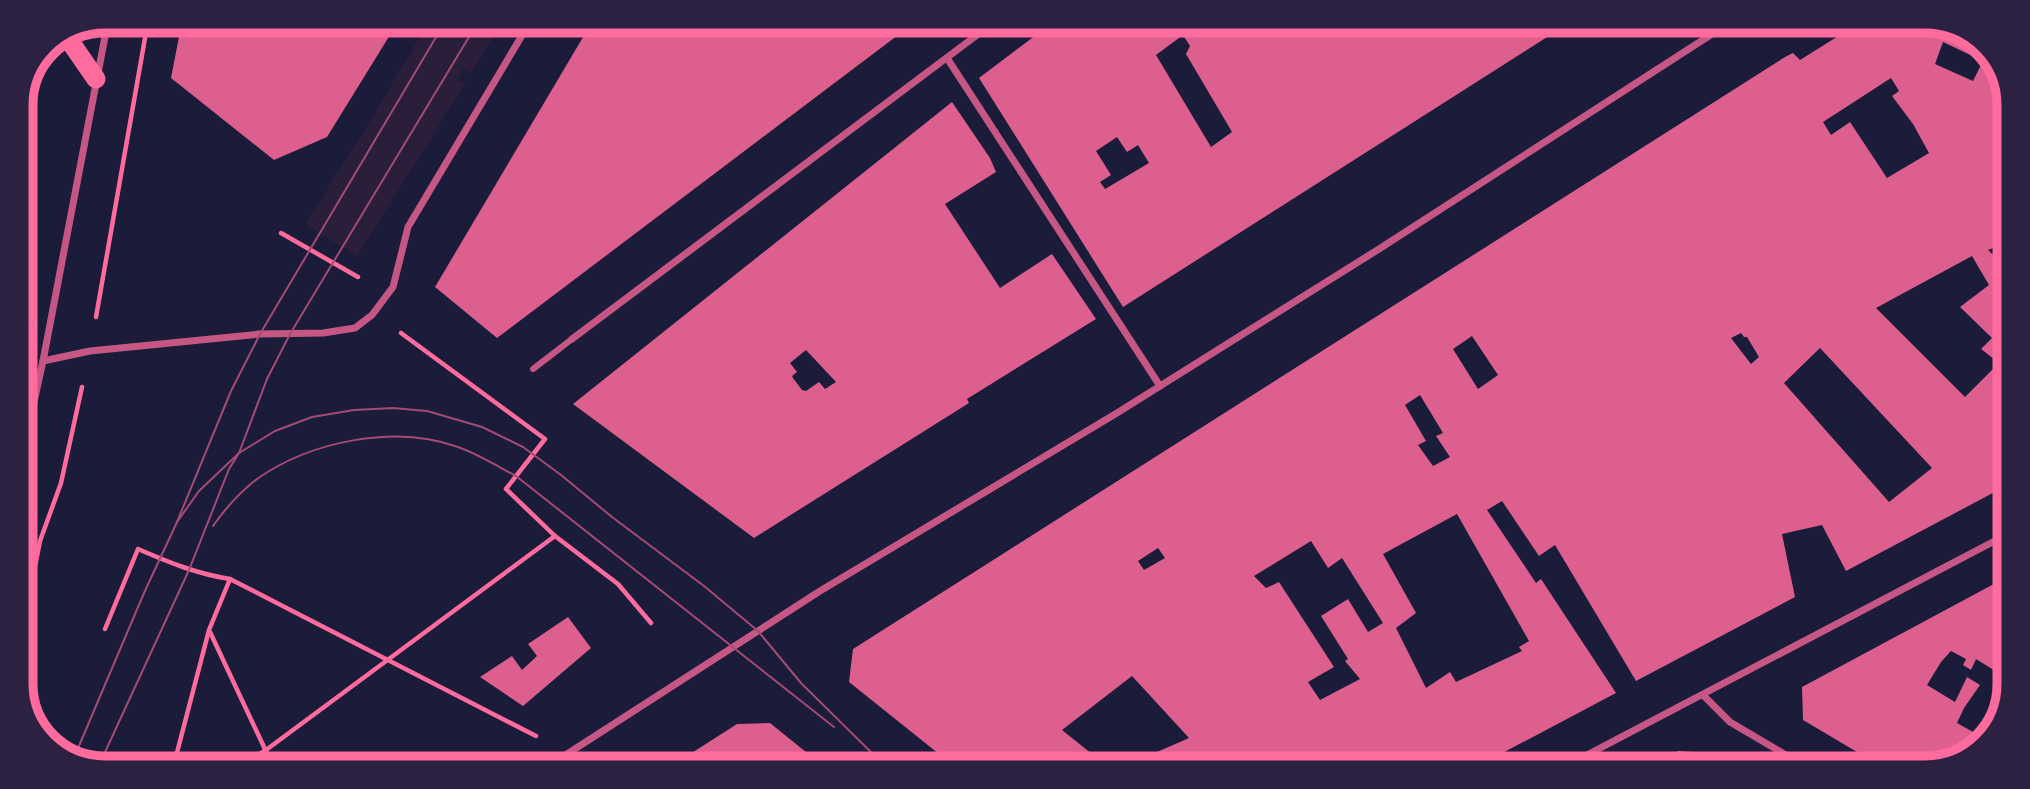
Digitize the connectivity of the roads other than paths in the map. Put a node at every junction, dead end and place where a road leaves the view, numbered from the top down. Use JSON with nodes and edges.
{"nodes":[{"id":1,"x":106,"y":33,"type":"edge"},
{"id":2,"x":523,"y":33,"type":"edge"},
{"id":3,"x":980,"y":33,"type":"edge"},
{"id":4,"x":1714,"y":33,"type":"edge"},
{"id":5,"x":71,"y":42,"type":"edge"},
{"id":6,"x":947,"y":58,"type":"junction"},
{"id":7,"x":96,"y":79,"type":"junction"},
{"id":8,"x":572,"y":339,"type":"joint"},
{"id":9,"x":43,"y":361,"type":"junction"},
{"id":10,"x":533,"y":369,"type":"dead end"},
{"id":11,"x":1160,"y":386,"type":"junction"},
{"id":12,"x":33,"y":406,"type":"edge"},
{"id":13,"x":1997,"y":540,"type":"edge"},
{"id":14,"x":1703,"y":695,"type":"junction"},
{"id":15,"x":564,"y":756,"type":"edge"},
{"id":16,"x":1585,"y":756,"type":"edge"},
{"id":17,"x":1788,"y":756,"type":"edge"}],
"edges":[{"from":1,"to":7,"type":"street"},
{"from":2,"to":9,"type":"street"},
{"from":3,"to":6,"type":"street"},
{"from":4,"to":11,"type":"street"},
{"from":5,"to":7,"type":"highway"},
{"from":6,"to":8,"type":"street"},
{"from":6,"to":11,"type":"street"},
{"from":7,"to":9,"type":"street"},
{"from":8,"to":10,"type":"street"},
{"from":9,"to":12,"type":"street"},
{"from":11,"to":15,"type":"street"},
{"from":13,"to":14,"type":"street"},
{"from":14,"to":16,"type":"street"},
{"from":14,"to":17,"type":"street"}]}
